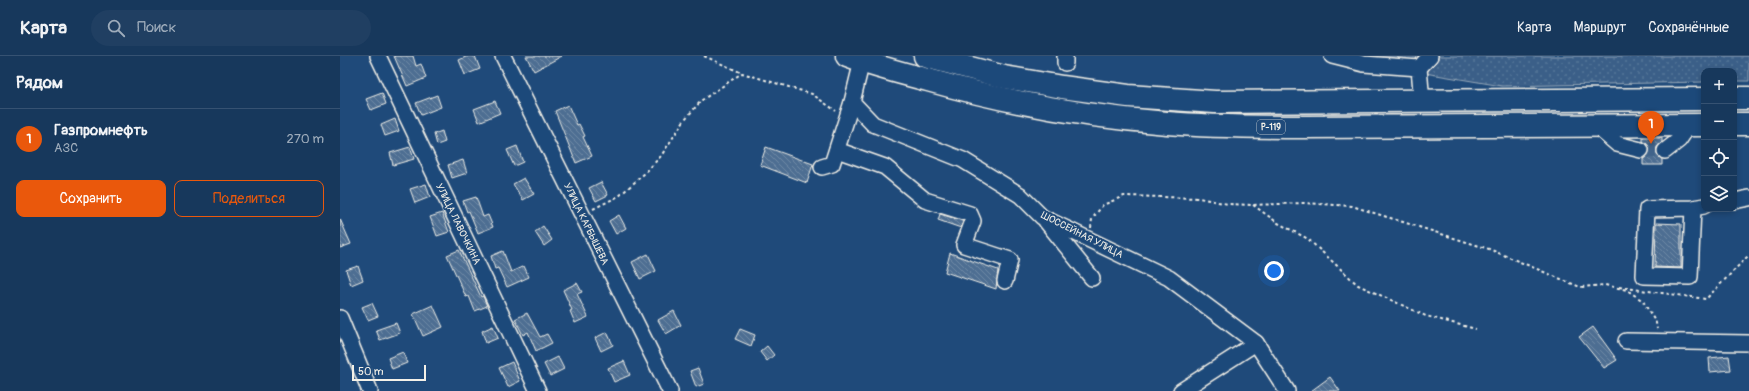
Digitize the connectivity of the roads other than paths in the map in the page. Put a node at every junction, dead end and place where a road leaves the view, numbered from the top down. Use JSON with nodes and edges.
{"nodes":[{"id":1,"x":378,"y":56,"type":"edge"},
{"id":2,"x":503,"y":56,"type":"edge"},
{"id":3,"x":925,"y":56,"type":"edge"},
{"id":4,"x":1332,"y":56,"type":"edge"},
{"id":5,"x":1430,"y":56,"type":"edge"},
{"id":6,"x":854,"y":59,"type":"edge"},
{"id":7,"x":1419,"y":68,"type":"junction"},
{"id":8,"x":1737,"y":98,"type":"edge"},
{"id":9,"x":1749,"y":98,"type":"edge"},
{"id":10,"x":1701,"y":99,"type":"edge"},
{"id":11,"x":852,"y":102,"type":"junction"},
{"id":12,"x":1422,"y":102,"type":"junction"},
{"id":13,"x":1737,"y":124,"type":"edge"},
{"id":14,"x":1749,"y":124,"type":"edge"},
{"id":15,"x":1697,"y":125,"type":"edge"},
{"id":16,"x":1596,"y":126,"type":"junction"},
{"id":17,"x":837,"y":150,"type":"junction"},
{"id":18,"x":1641,"y":150,"type":"tunnel mouth"},
{"id":19,"x":1665,"y":150,"type":"tunnel mouth"},
{"id":20,"x":822,"y":167,"type":"dead end"},
{"id":21,"x":1749,"y":198,"type":"edge"},
{"id":22,"x":1737,"y":200,"type":"edge"},
{"id":23,"x":1698,"y":207,"type":"edge"},
{"id":24,"x":1042,"y":217,"type":"junction"},
{"id":25,"x":1092,"y":278,"type":"dead end"},
{"id":26,"x":1005,"y":281,"type":"dead end"},
{"id":27,"x":340,"y":318,"type":"edge"},
{"id":28,"x":1626,"y":341,"type":"dead end"},
{"id":29,"x":1256,"y":343,"type":"junction"},
{"id":30,"x":1749,"y":343,"type":"edge"},
{"id":31,"x":346,"y":350,"type":"edge"},
{"id":32,"x":370,"y":391,"type":"edge"},
{"id":33,"x":538,"y":391,"type":"edge"},
{"id":34,"x":670,"y":391,"type":"edge"},
{"id":35,"x":1181,"y":391,"type":"edge"},
{"id":36,"x":1288,"y":391,"type":"edge"}],
"edges":[{"from":1,"to":33,"type":"street","name":"УЛИЦА ЛАВОЧКИНА"},
{"from":2,"to":34,"type":"street","name":"УЛИЦА КАРБЫШЕВА"},
{"from":3,"to":12,"type":"highway"},
{"from":4,"to":7,"type":"street"},
{"from":5,"to":7,"type":"street"},
{"from":6,"to":11,"type":"street"},
{"from":6,"to":16,"type":"highway","number":"Р-119"},
{"from":7,"to":12,"type":"street"},
{"from":8,"to":9,"type":"highway"},
{"from":10,"to":12,"type":"highway"},
{"from":11,"to":17,"type":"street"},
{"from":11,"to":24,"type":"street","name":"ШОССЕЙНАЯ УЛИЦА"},
{"from":13,"to":14,"type":"highway"},
{"from":15,"to":16,"type":"highway","number":"Р-119"},
{"from":15,"to":19,"type":"street"},
{"from":16,"to":18,"type":"street"},
{"from":17,"to":20,"type":"street"},
{"from":17,"to":26,"type":"street"},
{"from":21,"to":22,"type":"street"},
{"from":23,"to":23,"type":"street"},
{"from":24,"to":25,"type":"street"},
{"from":24,"to":29,"type":"street","name":"ШОССЕЙНАЯ УЛИЦА"},
{"from":27,"to":31,"type":"street"},
{"from":28,"to":30,"type":"street"},
{"from":29,"to":35,"type":"street"},
{"from":29,"to":36,"type":"street","name":"ШОССЕЙНАЯ УЛИЦА"},
{"from":31,"to":32,"type":"street"}]}
